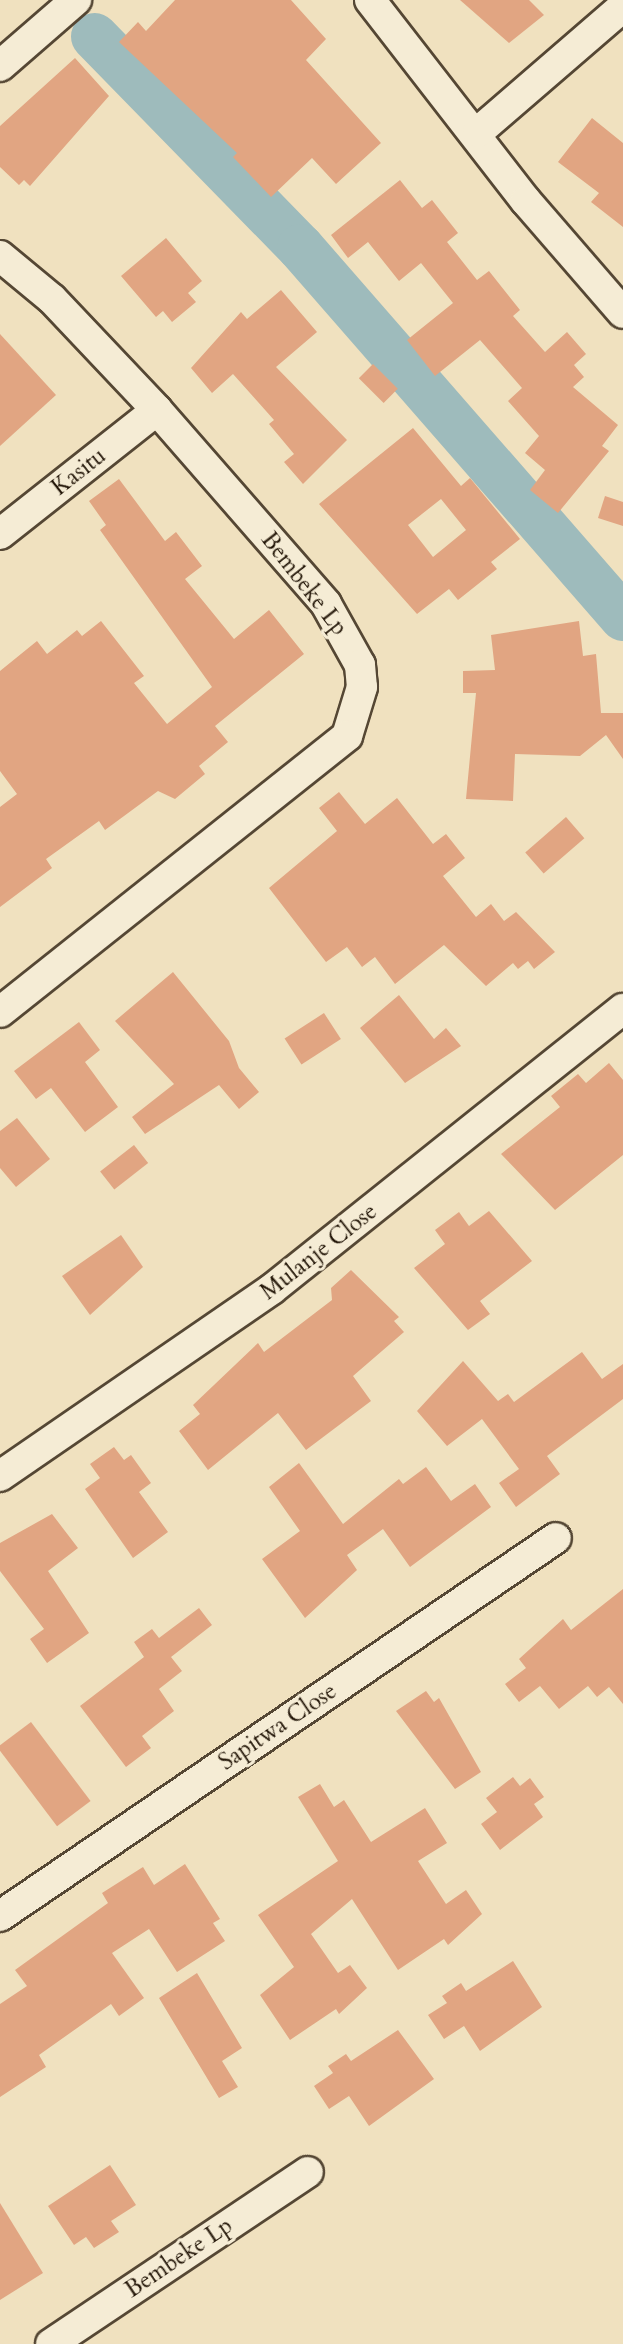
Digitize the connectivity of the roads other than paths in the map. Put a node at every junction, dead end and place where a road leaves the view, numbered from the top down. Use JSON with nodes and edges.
{"nodes":[{"id":1,"x":76,"y":0,"type":"edge"},
{"id":2,"x":370,"y":0,"type":"edge"},
{"id":3,"x":623,"y":7,"type":"edge"},
{"id":4,"x":0,"y":66,"type":"edge"},
{"id":5,"x":478,"y":132,"type":"junction"},
{"id":6,"x":0,"y":256,"type":"edge"},
{"id":7,"x":623,"y":313,"type":"edge"},
{"id":8,"x":157,"y":410,"type":"junction"},
{"id":9,"x":0,"y":534,"type":"edge"},
{"id":10,"x":623,"y":1009,"type":"edge"},
{"id":11,"x":0,"y":1012,"type":"edge"},
{"id":12,"x":0,"y":1476,"type":"edge"},
{"id":13,"x":556,"y":1538,"type":"dead end"},
{"id":14,"x":0,"y":1916,"type":"edge"},
{"id":15,"x":308,"y":2172,"type":"dead end"},
{"id":16,"x":51,"y":2344,"type":"edge"}],
"edges":[{"from":1,"to":4,"type":"street"},
{"from":2,"to":5,"type":"street"},
{"from":3,"to":5,"type":"street"},
{"from":5,"to":7,"type":"street"},
{"from":6,"to":8,"type":"street","name":"Bembeke Lp"},
{"from":8,"to":9,"type":"street","name":"Kasitu"},
{"from":8,"to":11,"type":"street","name":"Bembeke Lp"},
{"from":10,"to":12,"type":"street","name":"Mulanje Close"},
{"from":13,"to":14,"type":"street","name":"Sapitwa Close"},
{"from":15,"to":16,"type":"street","name":"Bembeke Lp"}]}
